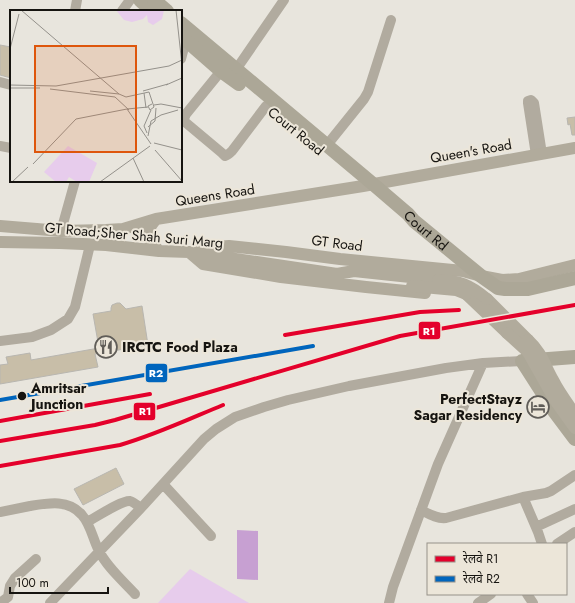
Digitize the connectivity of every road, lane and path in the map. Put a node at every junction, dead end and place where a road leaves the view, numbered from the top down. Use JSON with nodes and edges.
{"nodes":[{"id":1,"x":77,"y":0,"type":"edge"},
{"id":2,"x":130,"y":0,"type":"edge"},
{"id":3,"x":140,"y":0,"type":"edge"},
{"id":4,"x":154,"y":0,"type":"edge"},
{"id":5,"x":284,"y":0,"type":"edge"},
{"id":6,"x":75,"y":10,"type":"edge"},
{"id":7,"x":123,"y":10,"type":"edge"},
{"id":8,"x":151,"y":10,"type":"edge"},
{"id":9,"x":166,"y":10,"type":"edge"},
{"id":10,"x":391,"y":20,"type":"dead end"},
{"id":11,"x":182,"y":24,"type":"edge"},
{"id":12,"x":184,"y":38,"type":"edge"},
{"id":13,"x":182,"y":52,"type":"edge"},
{"id":14,"x":229,"y":72,"type":"junction"},
{"id":15,"x":0,"y":82,"type":"edge"},
{"id":16,"x":10,"y":85,"type":"edge"},
{"id":17,"x":266,"y":106,"type":"junction"},
{"id":18,"x":327,"y":145,"type":"junction"},
{"id":19,"x":0,"y":146,"type":"edge"},
{"id":20,"x":10,"y":148,"type":"edge"},
{"id":21,"x":575,"y":148,"type":"edge"},
{"id":22,"x":75,"y":182,"type":"edge"},
{"id":23,"x":368,"y":185,"type":"junction"},
{"id":24,"x":156,"y":220,"type":"junction"},
{"id":25,"x":0,"y":226,"type":"edge"},
{"id":26,"x":106,"y":230,"type":"junction"},
{"id":27,"x":61,"y":231,"type":"junction"},
{"id":28,"x":0,"y":242,"type":"edge"},
{"id":29,"x":90,"y":244,"type":"junction"},
{"id":30,"x":106,"y":245,"type":"junction"},
{"id":31,"x":159,"y":251,"type":"junction"},
{"id":32,"x":189,"y":252,"type":"junction"},
{"id":33,"x":575,"y":265,"type":"edge"},
{"id":34,"x":337,"y":274,"type":"junction"},
{"id":35,"x":481,"y":276,"type":"junction"},
{"id":36,"x":575,"y":278,"type":"edge"},
{"id":37,"x":497,"y":287,"type":"junction"},
{"id":38,"x":0,"y":342,"type":"edge"},
{"id":39,"x":575,"y":356,"type":"edge"},
{"id":40,"x":522,"y":360,"type":"junction"},
{"id":41,"x":483,"y":363,"type":"junction"},
{"id":42,"x":575,"y":414,"type":"edge"},
{"id":43,"x":575,"y":428,"type":"edge"},
{"id":44,"x":575,"y":439,"type":"edge"},
{"id":45,"x":574,"y":476,"type":"edge"},
{"id":46,"x":163,"y":484,"type":"junction"},
{"id":47,"x":523,"y":497,"type":"junction"},
{"id":48,"x":141,"y":508,"type":"junction"},
{"id":49,"x":575,"y":509,"type":"edge"},
{"id":50,"x":421,"y":510,"type":"junction"},
{"id":51,"x":0,"y":512,"type":"edge"},
{"id":52,"x":87,"y":522,"type":"junction"},
{"id":53,"x":536,"y":527,"type":"junction"},
{"id":54,"x":575,"y":532,"type":"edge"},
{"id":55,"x":211,"y":536,"type":"dead end"},
{"id":56,"x":542,"y":543,"type":"edge"},
{"id":57,"x":558,"y":543,"type":"edge"},
{"id":58,"x":100,"y":552,"type":"junction"},
{"id":59,"x":36,"y":559,"type":"dead end"},
{"id":60,"x":135,"y":594,"type":"dead end"},
{"id":61,"x":490,"y":595,"type":"edge"},
{"id":62,"x":0,"y":602,"type":"edge"},
{"id":63,"x":50,"y":603,"type":"edge"},
{"id":64,"x":389,"y":603,"type":"edge"},
{"id":65,"x":478,"y":603,"type":"edge"}],
"edges":[{"from":1,"to":6,"type":"street"},
{"from":2,"to":7,"type":"street"},
{"from":3,"to":8,"type":"highway"},
{"from":4,"to":9,"type":"highway"},
{"from":5,"to":14,"type":"street"},
{"from":10,"to":18,"type":"street"},
{"from":11,"to":14,"type":"highway","name":"Court Road"},
{"from":12,"to":13,"type":"street"},
{"from":12,"to":14,"type":"highway","name":"Court Road"},
{"from":14,"to":17,"type":"highway","name":"Court Road"},
{"from":14,"to":17,"type":"street"},
{"from":14,"to":18,"type":"highway","name":"Court Road"},
{"from":15,"to":16,"type":"street"},
{"from":17,"to":23,"type":"highway","name":"Court Road"},
{"from":18,"to":23,"type":"highway","name":"Court Road"},
{"from":19,"to":20,"type":"street"},
{"from":21,"to":23,"type":"main road","name":"Queen's Road"},
{"from":22,"to":27,"type":"street"},
{"from":23,"to":24,"type":"main road","name":"Queens Road"},
{"from":23,"to":35,"type":"highway","name":"Court Rd"},
{"from":24,"to":26,"type":"main road","name":"Queens Road"},
{"from":24,"to":31,"type":"main road"},
{"from":25,"to":27,"type":"main road","name":"GT Road;Sher Shah Suri Marg"},
{"from":26,"to":27,"type":"main road","name":"Queens Road"},
{"from":26,"to":30,"type":"main road"},
{"from":28,"to":29,"type":"main road","name":"GT Road;Sher Shah Suri Marg"},
{"from":29,"to":30,"type":"main road","name":"GT Road;Sher Shah Suri Marg"},
{"from":29,"to":38,"type":"street"},
{"from":30,"to":31,"type":"main road","name":"GT Road;Sher Shah Suri Marg"},
{"from":31,"to":32,"type":"main road","name":"GT Road;Sher Shah Suri Marg"},
{"from":32,"to":34,"type":"main road","name":"GT Road;Sher Shah Suri Marg"},
{"from":32,"to":35,"type":"main road","name":"GT Road"},
{"from":32,"to":37,"type":"main road"},
{"from":33,"to":35,"type":"main road","name":"GT Road"},
{"from":34,"to":42,"type":"main road","bridge":true},
{"from":34,"to":43,"type":"main road","bridge":true},
{"from":35,"to":37,"type":"highway","name":"Court Rd"},
{"from":36,"to":37,"type":"highway"},
{"from":39,"to":40,"type":"highway"},
{"from":40,"to":41,"type":"street"},
{"from":40,"to":44,"type":"highway"},
{"from":41,"to":46,"type":"street"},
{"from":41,"to":50,"type":"street"},
{"from":45,"to":47,"type":"street"},
{"from":46,"to":48,"type":"street"},
{"from":46,"to":55,"type":"street"},
{"from":47,"to":50,"type":"street"},
{"from":47,"to":53,"type":"street"},
{"from":48,"to":52,"type":"street"},
{"from":48,"to":58,"type":"street"},
{"from":49,"to":53,"type":"street"},
{"from":50,"to":64,"type":"street"},
{"from":51,"to":52,"type":"street"},
{"from":52,"to":58,"type":"street"},
{"from":53,"to":56,"type":"street"},
{"from":54,"to":57,"type":"street"},
{"from":58,"to":60,"type":"street"},
{"from":58,"to":63,"type":"street"},
{"from":59,"to":62,"type":"street"},
{"from":61,"to":65,"type":"street"}]}
